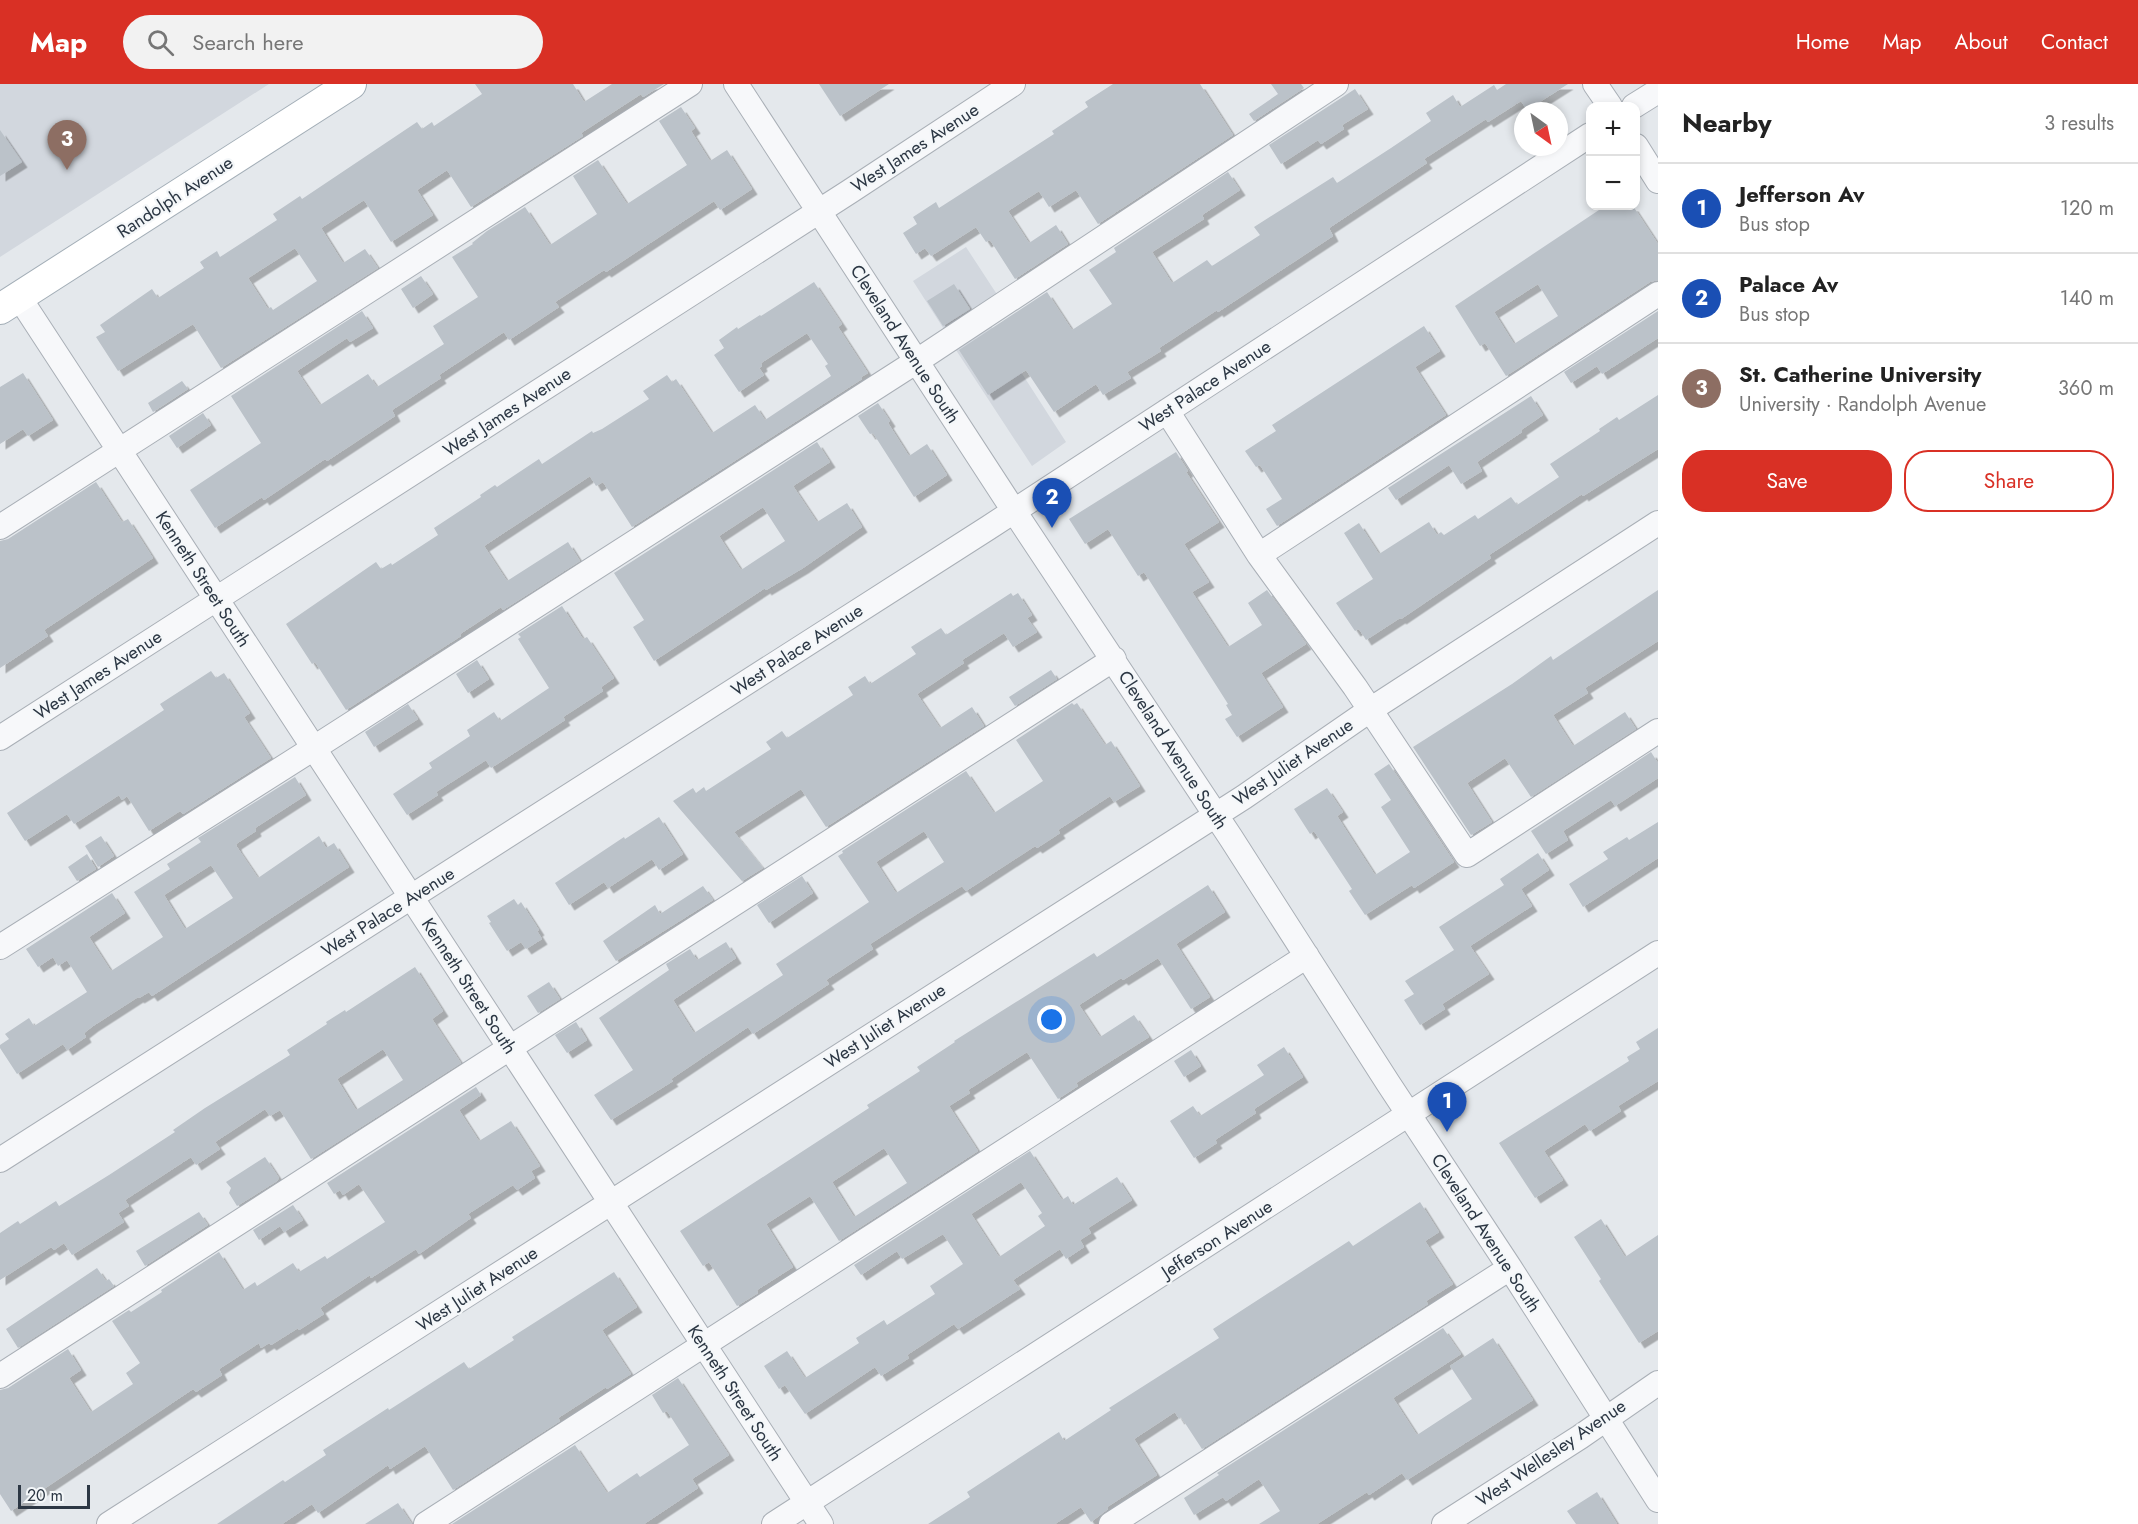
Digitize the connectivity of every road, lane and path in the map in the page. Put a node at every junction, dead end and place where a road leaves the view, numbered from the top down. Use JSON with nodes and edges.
{"nodes":[{"id":1,"x":351,"y":84,"type":"edge"},
{"id":2,"x":690,"y":84,"type":"edge"},
{"id":3,"x":736,"y":84,"type":"edge"},
{"id":4,"x":1013,"y":84,"type":"edge"},
{"id":5,"x":1336,"y":84,"type":"edge"},
{"id":6,"x":1596,"y":84,"type":"edge"},
{"id":7,"x":1658,"y":91,"type":"edge"},
{"id":8,"x":1607,"y":102,"type":"edge"},
{"id":9,"x":1640,"y":102,"type":"edge"},
{"id":10,"x":1586,"y":138,"type":"edge"},
{"id":11,"x":1640,"y":154,"type":"edge"},
{"id":12,"x":1658,"y":181,"type":"edge"},
{"id":13,"x":818,"y":211,"type":"junction"},
{"id":14,"x":1658,"y":294,"type":"edge"},
{"id":15,"x":10,"y":303,"type":"edge"},
{"id":16,"x":916,"y":361,"type":"junction"},
{"id":17,"x":1167,"y":411,"type":"junction"},
{"id":18,"x":119,"y":450,"type":"junction"},
{"id":19,"x":1014,"y":512,"type":"junction"},
{"id":20,"x":1658,"y":523,"type":"edge"},
{"id":21,"x":0,"y":527,"type":"edge"},
{"id":22,"x":1259,"y":555,"type":"junction"},
{"id":23,"x":216,"y":599,"type":"junction"},
{"id":24,"x":1114,"y":659,"type":"junction"},
{"id":25,"x":1370,"y":710,"type":"junction"},
{"id":26,"x":1658,"y":731,"type":"edge"},
{"id":27,"x":0,"y":738,"type":"edge"},
{"id":28,"x":314,"y":748,"type":"junction"},
{"id":29,"x":1215,"y":814,"type":"junction"},
{"id":30,"x":411,"y":897,"type":"junction"},
{"id":31,"x":0,"y":947,"type":"edge"},
{"id":32,"x":1658,"y":953,"type":"edge"},
{"id":33,"x":1307,"y":957,"type":"junction"},
{"id":34,"x":510,"y":1049,"type":"junction"},
{"id":35,"x":1409,"y":1116,"type":"junction"},
{"id":36,"x":0,"y":1160,"type":"edge"},
{"id":37,"x":610,"y":1203,"type":"junction"},
{"id":38,"x":1510,"y":1268,"type":"junction"},
{"id":39,"x":704,"y":1345,"type":"junction"},
{"id":40,"x":0,"y":1376,"type":"edge"},
{"id":41,"x":1658,"y":1383,"type":"edge"},
{"id":42,"x":1606,"y":1418,"type":"junction"},
{"id":43,"x":1658,"y":1500,"type":"edge"},
{"id":44,"x":808,"y":1503,"type":"junction"},
{"id":45,"x":109,"y":1524,"type":"edge"},
{"id":46,"x":426,"y":1524,"type":"edge"},
{"id":47,"x":774,"y":1524,"type":"edge"},
{"id":48,"x":821,"y":1524,"type":"edge"},
{"id":49,"x":1111,"y":1524,"type":"edge"},
{"id":50,"x":1443,"y":1524,"type":"edge"}],
"edges":[{"from":1,"to":15,"type":"main road","name":"Randolph Avenue"},
{"from":2,"to":18,"type":"street"},
{"from":3,"to":13,"type":"street","name":"Cleveland Avenue South"},
{"from":4,"to":13,"type":"street","name":"West James Avenue"},
{"from":5,"to":16,"type":"street"},
{"from":6,"to":8,"type":"street"},
{"from":7,"to":9,"type":"street"},
{"from":10,"to":17,"type":"street","name":"West Palace Avenue"},
{"from":11,"to":12,"type":"street"},
{"from":13,"to":16,"type":"street","name":"Cleveland Avenue South"},
{"from":13,"to":23,"type":"street","name":"West James Avenue"},
{"from":14,"to":22,"type":"street"},
{"from":15,"to":18,"type":"street","name":"Kenneth Street South"},
{"from":16,"to":19,"type":"street","name":"Cleveland Avenue South"},
{"from":16,"to":28,"type":"street"},
{"from":17,"to":19,"type":"street","name":"West Palace Avenue"},
{"from":17,"to":22,"type":"street"},
{"from":18,"to":21,"type":"street"},
{"from":18,"to":23,"type":"street","name":"Kenneth Street South"},
{"from":19,"to":24,"type":"street","name":"Cleveland Avenue South"},
{"from":19,"to":30,"type":"street","name":"West Palace Avenue"},
{"from":20,"to":25,"type":"street","name":"West Juliet Avenue"},
{"from":22,"to":25,"type":"street"},
{"from":23,"to":27,"type":"street","name":"West James Avenue"},
{"from":23,"to":28,"type":"street","name":"Kenneth Street South"},
{"from":24,"to":29,"type":"street","name":"Cleveland Avenue South"},
{"from":24,"to":34,"type":"street"},
{"from":25,"to":26,"type":"street"},
{"from":25,"to":29,"type":"street","name":"West Juliet Avenue"},
{"from":28,"to":30,"type":"street","name":"Kenneth Street South"},
{"from":28,"to":31,"type":"street"},
{"from":29,"to":33,"type":"street","name":"Cleveland Avenue South"},
{"from":29,"to":37,"type":"street","name":"West Juliet Avenue"},
{"from":30,"to":34,"type":"street","name":"Kenneth Street South"},
{"from":30,"to":36,"type":"street","name":"West Palace Avenue"},
{"from":32,"to":35,"type":"street","name":"Jefferson Avenue"},
{"from":33,"to":35,"type":"street","name":"Cleveland Avenue South"},
{"from":33,"to":39,"type":"street"},
{"from":34,"to":37,"type":"street","name":"Kenneth Street South"},
{"from":34,"to":40,"type":"street"},
{"from":35,"to":38,"type":"street","name":"Cleveland Avenue South"},
{"from":35,"to":44,"type":"street","name":"Jefferson Avenue"},
{"from":37,"to":39,"type":"street","name":"Kenneth Street South"},
{"from":37,"to":45,"type":"street","name":"West Juliet Avenue"},
{"from":38,"to":42,"type":"street","name":"Cleveland Avenue South"},
{"from":38,"to":49,"type":"street"},
{"from":39,"to":44,"type":"street","name":"Kenneth Street South"},
{"from":39,"to":46,"type":"street"},
{"from":41,"to":42,"type":"street","name":"West Wellesley Avenue"},
{"from":42,"to":43,"type":"street","name":"Cleveland Avenue South"},
{"from":42,"to":50,"type":"street","name":"West Wellesley Avenue"},
{"from":44,"to":47,"type":"street","name":"Jefferson Avenue"},
{"from":44,"to":48,"type":"street","name":"Kenneth Street South"}]}
